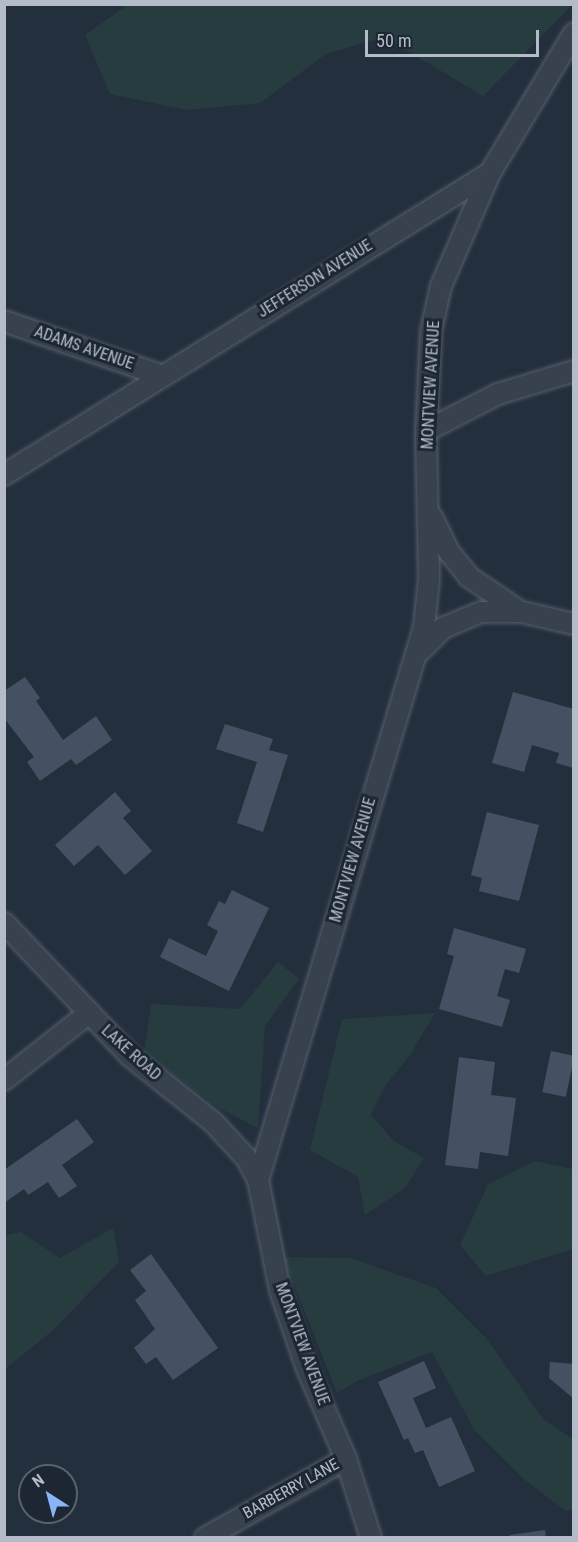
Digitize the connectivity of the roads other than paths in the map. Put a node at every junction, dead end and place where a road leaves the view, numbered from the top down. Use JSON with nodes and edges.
{"nodes":[{"id":1,"x":573,"y":33,"type":"edge"},
{"id":2,"x":490,"y":173,"type":"junction"},
{"id":3,"x":4,"y":321,"type":"edge"},
{"id":4,"x":573,"y":371,"type":"edge"},
{"id":5,"x":163,"y":376,"type":"junction"},
{"id":6,"x":426,"y":431,"type":"junction"},
{"id":7,"x":4,"y":475,"type":"edge"},
{"id":8,"x":429,"y":504,"type":"junction"},
{"id":9,"x":522,"y":612,"type":"junction"},
{"id":10,"x":573,"y":624,"type":"edge"},
{"id":11,"x":408,"y":674,"type":"junction"},
{"id":12,"x":4,"y":923,"type":"edge"},
{"id":13,"x":89,"y":1013,"type":"junction"},
{"id":14,"x":4,"y":1080,"type":"edge"},
{"id":15,"x":258,"y":1180,"type":"junction"},
{"id":16,"x":346,"y":1459,"type":"junction"},
{"id":17,"x":205,"y":1538,"type":"edge"},
{"id":18,"x":371,"y":1538,"type":"edge"}],
"edges":[{"from":1,"to":2,"type":"street","name":"JEFFERSON AVENUE"},
{"from":2,"to":5,"type":"street","name":"JEFFERSON AVENUE"},
{"from":2,"to":6,"type":"street","name":"MONTVIEW AVENUE"},
{"from":3,"to":5,"type":"street","name":"ADAMS AVENUE"},
{"from":4,"to":6,"type":"street"},
{"from":5,"to":7,"type":"street","name":"JEFFERSON AVENUE"},
{"from":6,"to":8,"type":"street","name":"MONTVIEW AVENUE"},
{"from":8,"to":9,"type":"street"},
{"from":8,"to":11,"type":"street","name":"MONTVIEW AVENUE"},
{"from":9,"to":10,"type":"street"},
{"from":9,"to":11,"type":"street"},
{"from":11,"to":15,"type":"street","name":"MONTVIEW AVENUE"},
{"from":12,"to":13,"type":"street","name":"LAKE ROAD"},
{"from":13,"to":14,"type":"street"},
{"from":13,"to":15,"type":"street","name":"LAKE ROAD"},
{"from":15,"to":16,"type":"street","name":"MONTVIEW AVENUE"},
{"from":16,"to":17,"type":"street","name":"BARBERRY LANE"},
{"from":16,"to":18,"type":"street","name":"MONTVIEW AVENUE"}]}
